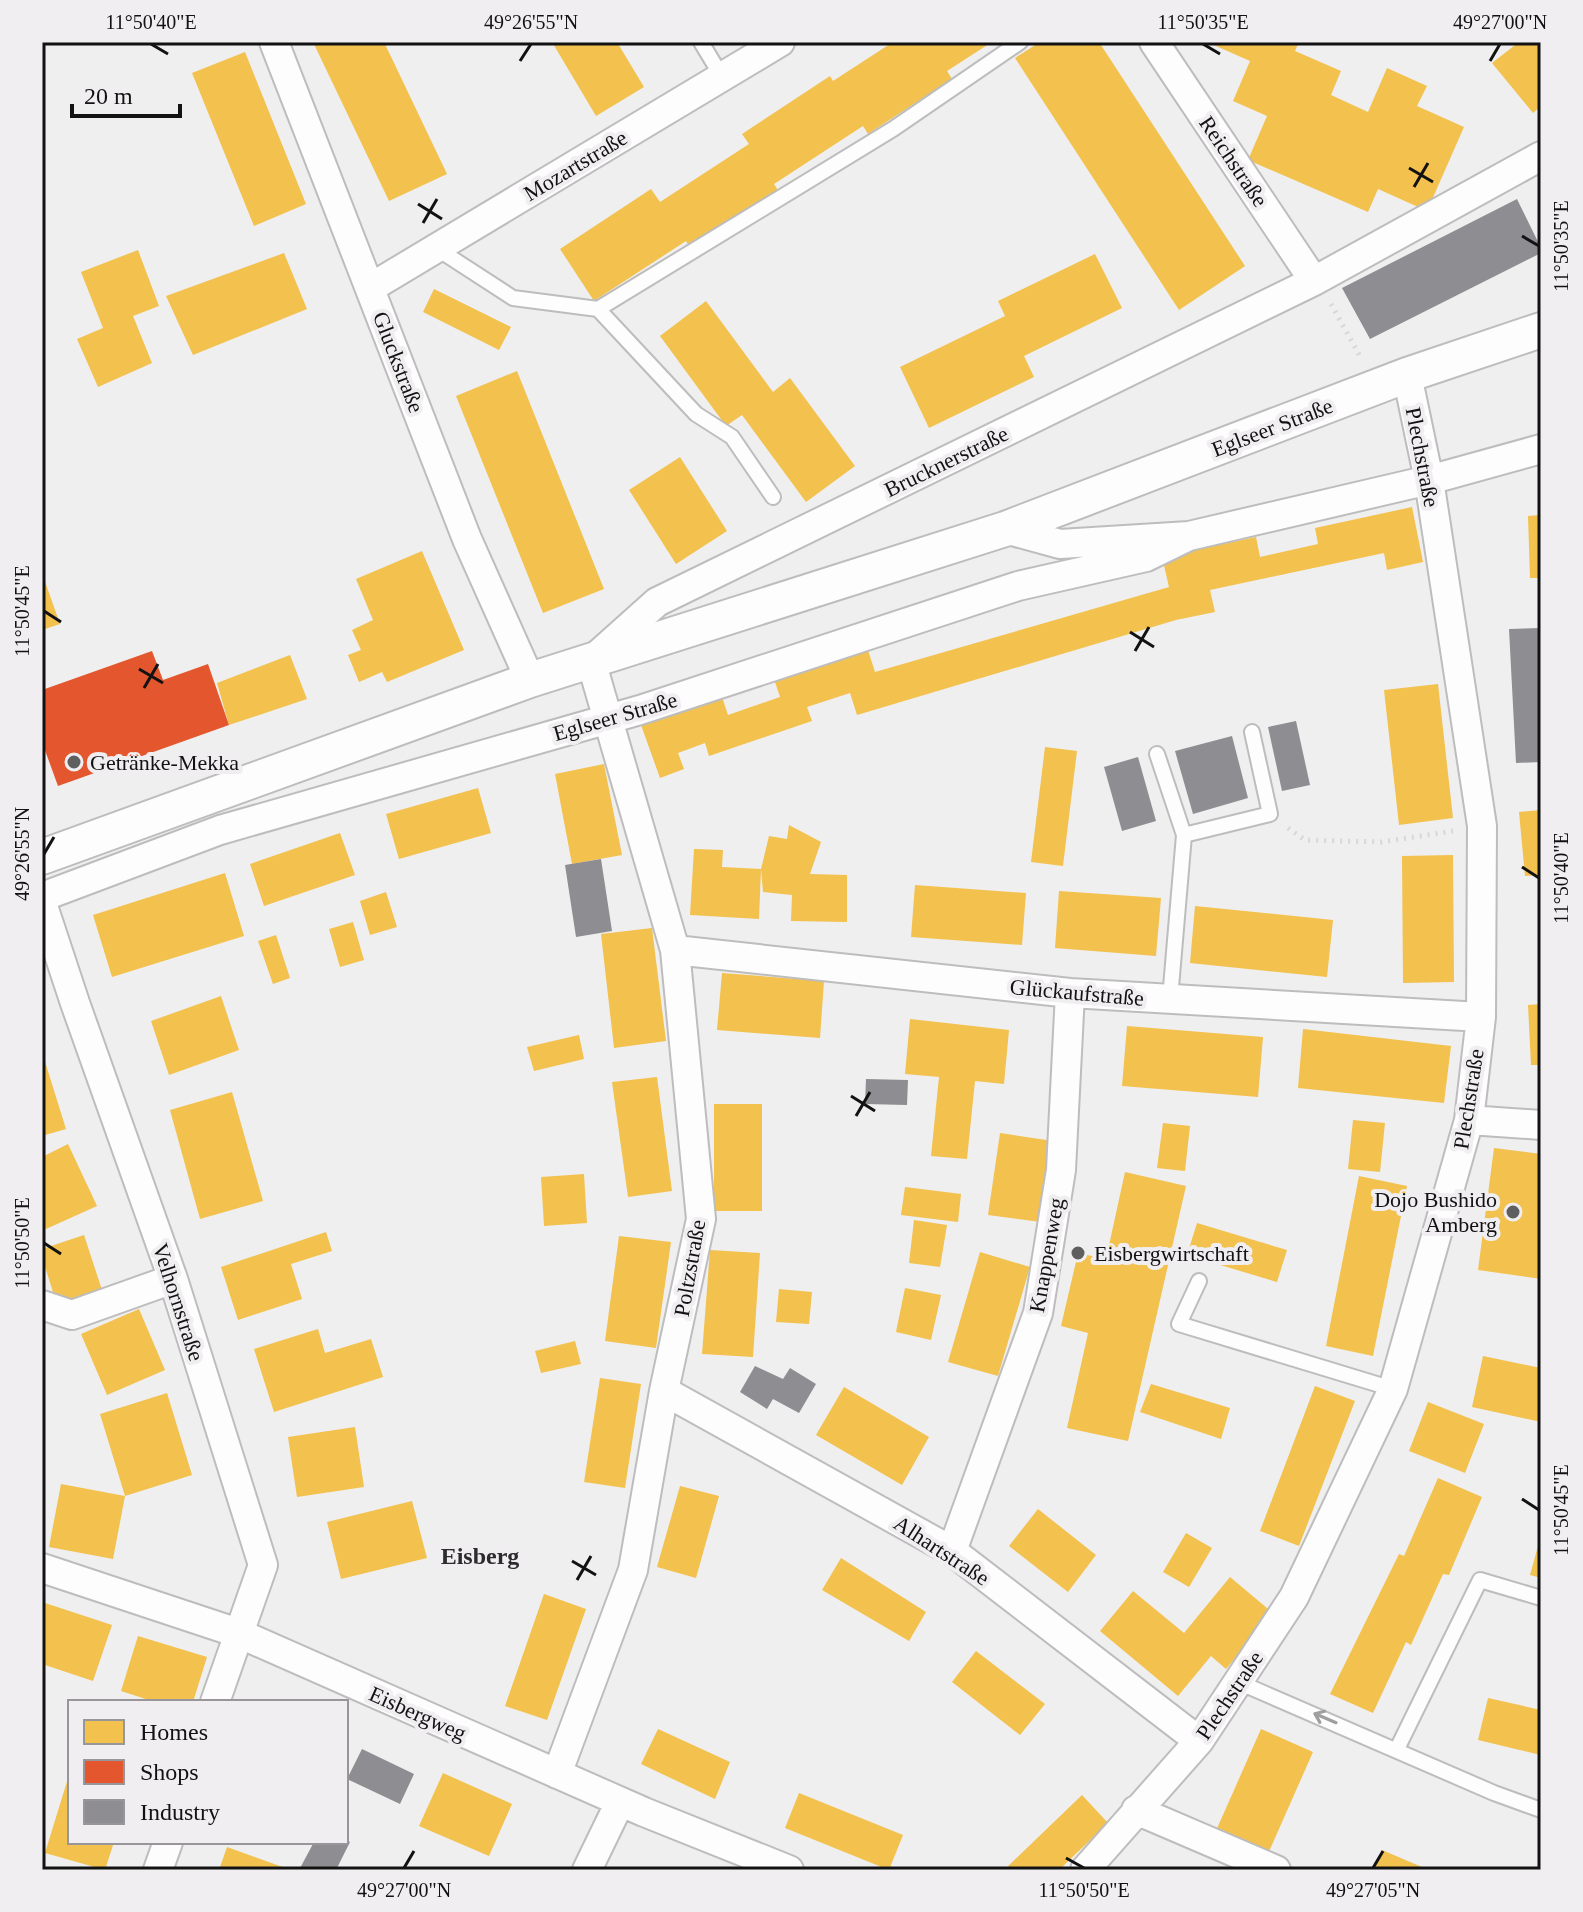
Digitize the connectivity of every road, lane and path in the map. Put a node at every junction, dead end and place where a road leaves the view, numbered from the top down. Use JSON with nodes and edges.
{"nodes":[{"id":1,"x":274,"y":42,"type":"edge"},
{"id":2,"x":701,"y":42,"type":"edge"},
{"id":3,"x":780,"y":42,"type":"edge"},
{"id":4,"x":1020,"y":42,"type":"edge"},
{"id":5,"x":1154,"y":42,"type":"edge"},
{"id":6,"x":722,"y":77,"type":"junction"},
{"id":7,"x":1541,"y":156,"type":"edge"},
{"id":8,"x":436,"y":248,"type":"junction"},
{"id":9,"x":1314,"y":281,"type":"junction"},
{"id":10,"x":370,"y":288,"type":"junction"},
{"id":11,"x":1332,"y":304,"type":"dead end"},
{"id":12,"x":598,"y":309,"type":"junction"},
{"id":13,"x":1541,"y":330,"type":"edge"},
{"id":14,"x":1363,"y":361,"type":"dead end"},
{"id":15,"x":1407,"y":375,"type":"junction"},
{"id":16,"x":1541,"y":449,"type":"edge"},
{"id":17,"x":1429,"y":480,"type":"junction"},
{"id":18,"x":773,"y":497,"type":"dead end"},
{"id":19,"x":1005,"y":529,"type":"junction"},
{"id":20,"x":1189,"y":536,"type":"junction"},
{"id":21,"x":591,"y":661,"type":"junction"},
{"id":22,"x":530,"y":680,"type":"junction"},
{"id":23,"x":608,"y":719,"type":"junction"},
{"id":24,"x":1252,"y":732,"type":"dead end"},
{"id":25,"x":1157,"y":754,"type":"dead end"},
{"id":26,"x":1270,"y":814,"type":"junction"},
{"id":27,"x":1482,"y":826,"type":"junction"},
{"id":28,"x":1184,"y":835,"type":"junction"},
{"id":29,"x":42,"y":857,"type":"edge"},
{"id":30,"x":42,"y":900,"type":"edge"},
{"id":31,"x":675,"y":950,"type":"junction"},
{"id":32,"x":1070,"y":993,"type":"junction"},
{"id":33,"x":1170,"y":999,"type":"junction"},
{"id":34,"x":1481,"y":1017,"type":"junction"},
{"id":35,"x":1469,"y":1120,"type":"junction"},
{"id":36,"x":1541,"y":1125,"type":"edge"},
{"id":37,"x":173,"y":1279,"type":"junction"},
{"id":38,"x":1199,"y":1281,"type":"dead end"},
{"id":39,"x":42,"y":1305,"type":"edge"},
{"id":40,"x":1393,"y":1389,"type":"junction"},
{"id":41,"x":664,"y":1391,"type":"junction"},
{"id":42,"x":952,"y":1551,"type":"junction"},
{"id":43,"x":42,"y":1568,"type":"edge"},
{"id":44,"x":1541,"y":1598,"type":"edge"},
{"id":45,"x":238,"y":1633,"type":"junction"},
{"id":46,"x":1238,"y":1682,"type":"junction"},
{"id":47,"x":216,"y":1700,"type":"edge"},
{"id":48,"x":1199,"y":1741,"type":"junction"},
{"id":49,"x":1397,"y":1749,"type":"junction"},
{"id":50,"x":557,"y":1774,"type":"junction"},
{"id":51,"x":620,"y":1802,"type":"junction"},
{"id":52,"x":1136,"y":1810,"type":"junction"},
{"id":53,"x":1541,"y":1810,"type":"edge"},
{"id":54,"x":167,"y":1844,"type":"edge"},
{"id":55,"x":158,"y":1870,"type":"edge"},
{"id":56,"x":587,"y":1870,"type":"edge"},
{"id":57,"x":789,"y":1870,"type":"edge"},
{"id":58,"x":1085,"y":1870,"type":"edge"},
{"id":59,"x":1276,"y":1870,"type":"edge"}],
"edges":[{"from":1,"to":10,"type":"street","name":"Gluckstraße"},
{"from":2,"to":6,"type":"lane"},
{"from":3,"to":6,"type":"street","name":"Mozartstraße"},
{"from":4,"to":12,"type":"lane"},
{"from":5,"to":9,"type":"street","name":"Reichstraße"},
{"from":6,"to":8,"type":"street","name":"Mozartstraße"},
{"from":7,"to":9,"type":"street","name":"Brucknerstraße"},
{"from":8,"to":10,"type":"street","name":"Mozartstraße"},
{"from":8,"to":12,"type":"lane"},
{"from":9,"to":21,"type":"street","name":"Brucknerstraße"},
{"from":10,"to":22,"type":"street","name":"Gluckstraße"},
{"from":11,"to":14,"type":"path"},
{"from":12,"to":18,"type":"lane"},
{"from":13,"to":15,"type":"street","name":"Eglseer Straße"},
{"from":15,"to":17,"type":"street","name":"Plechstraße"},
{"from":15,"to":19,"type":"street","name":"Eglseer Straße"},
{"from":16,"to":17,"type":"street","name":"Eglseer Straße"},
{"from":17,"to":20,"type":"street","name":"Eglseer Straße"},
{"from":17,"to":27,"type":"street","name":"Plechstraße"},
{"from":19,"to":20,"type":"street","name":"Eglseer Straße"},
{"from":19,"to":21,"type":"street","name":"Eglseer Straße"},
{"from":20,"to":23,"type":"street","name":"Eglseer Straße"},
{"from":21,"to":22,"type":"street","name":"Eglseer Straße"},
{"from":21,"to":23,"type":"street","name":"Poltzstraße"},
{"from":22,"to":29,"type":"street","name":"Eglseer Straße"},
{"from":23,"to":30,"type":"street","name":"Eglseer Straße"},
{"from":23,"to":31,"type":"street","name":"Poltzstraße"},
{"from":24,"to":26,"type":"lane"},
{"from":25,"to":28,"type":"lane"},
{"from":26,"to":27,"type":"path"},
{"from":26,"to":28,"type":"lane"},
{"from":27,"to":34,"type":"street","name":"Plechstraße"},
{"from":28,"to":33,"type":"lane"},
{"from":30,"to":37,"type":"street","name":"Velhornstraße"},
{"from":31,"to":32,"type":"street","name":"Glückaufstraße"},
{"from":31,"to":41,"type":"street","name":"Poltzstraße"},
{"from":32,"to":33,"type":"street","name":"Glückaufstraße"},
{"from":32,"to":42,"type":"street","name":"Knappenweg"},
{"from":33,"to":34,"type":"street","name":"Glückaufstraße"},
{"from":34,"to":35,"type":"street","name":"Plechstraße"},
{"from":35,"to":36,"type":"street"},
{"from":35,"to":40,"type":"street","name":"Plechstraße"},
{"from":37,"to":39,"type":"street"},
{"from":37,"to":45,"type":"street","name":"Velhornstraße"},
{"from":38,"to":40,"type":"lane"},
{"from":40,"to":46,"type":"street","name":"Plechstraße"},
{"from":41,"to":42,"type":"street","name":"Alhartstraße"},
{"from":41,"to":50,"type":"street","name":"Poltzstraße"},
{"from":42,"to":48,"type":"street","name":"Alhartstraße"},
{"from":43,"to":45,"type":"street","name":"Eisbergweg"},
{"from":44,"to":49,"type":"lane"},
{"from":45,"to":47,"type":"street","name":"Velhornstraße"},
{"from":45,"to":50,"type":"street","name":"Eisbergweg"},
{"from":46,"to":48,"type":"street","name":"Plechstraße"},
{"from":49,"to":46,"type":"lane","one_way":true},
{"from":48,"to":52,"type":"street","name":"Plechstraße"},
{"from":49,"to":53,"type":"lane"},
{"from":50,"to":51,"type":"street","name":"Eisbergweg"},
{"from":51,"to":56,"type":"street"},
{"from":51,"to":57,"type":"street","name":"Eisbergweg"},
{"from":52,"to":58,"type":"street","name":"Plechstraße"},
{"from":52,"to":59,"type":"street"},
{"from":54,"to":55,"type":"street"}]}
